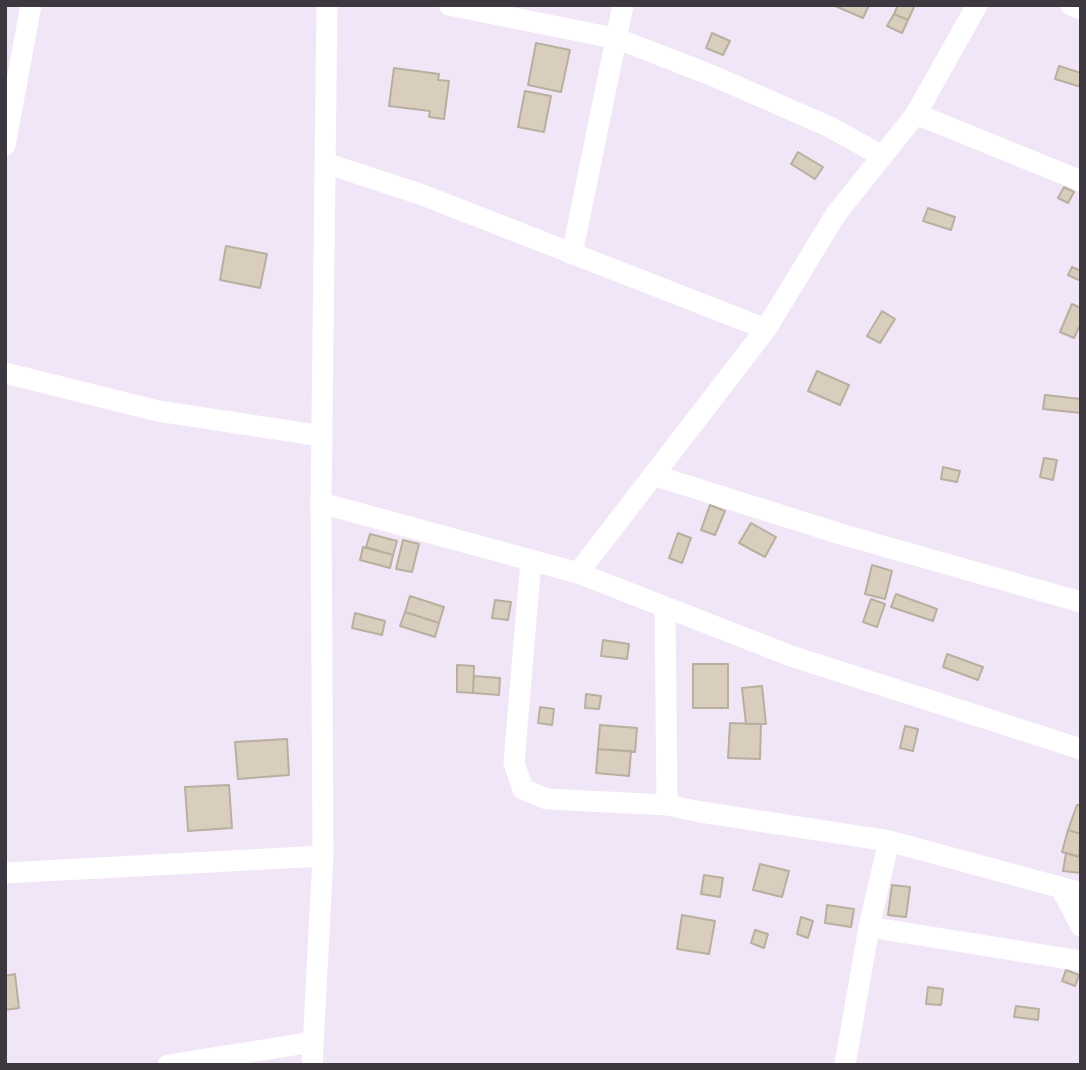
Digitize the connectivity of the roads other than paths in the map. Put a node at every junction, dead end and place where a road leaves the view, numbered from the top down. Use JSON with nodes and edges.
{"nodes":[{"id":1,"x":31,"y":5,"type":"edge"},
{"id":2,"x":327,"y":5,"type":"edge"},
{"id":3,"x":449,"y":5,"type":"edge"},
{"id":4,"x":623,"y":5,"type":"edge"},
{"id":5,"x":976,"y":5,"type":"edge"},
{"id":6,"x":1071,"y":5,"type":"edge"},
{"id":7,"x":1081,"y":9,"type":"edge"},
{"id":8,"x":618,"y":39,"type":"junction"},
{"id":9,"x":916,"y":114,"type":"junction"},
{"id":10,"x":5,"y":145,"type":"edge"},
{"id":11,"x":882,"y":156,"type":"junction"},
{"id":12,"x":325,"y":163,"type":"junction"},
{"id":13,"x":1081,"y":181,"type":"edge"},
{"id":14,"x":572,"y":254,"type":"junction"},
{"id":15,"x":766,"y":329,"type":"junction"},
{"id":16,"x":5,"y":373,"type":"edge"},
{"id":17,"x":322,"y":436,"type":"junction"},
{"id":18,"x":653,"y":475,"type":"junction"},
{"id":19,"x":321,"y":503,"type":"junction"},
{"id":20,"x":531,"y":560,"type":"junction"},
{"id":21,"x":578,"y":573,"type":"junction"},
{"id":22,"x":1081,"y":602,"type":"edge"},
{"id":23,"x":665,"y":607,"type":"junction"},
{"id":24,"x":1081,"y":749,"type":"edge"},
{"id":25,"x":667,"y":805,"type":"junction"},
{"id":26,"x":890,"y":841,"type":"junction"},
{"id":27,"x":323,"y":856,"type":"junction"},
{"id":28,"x":5,"y":873,"type":"edge"},
{"id":29,"x":1071,"y":890,"type":"edge"},
{"id":30,"x":1081,"y":926,"type":"edge"},
{"id":31,"x":869,"y":927,"type":"junction"},
{"id":32,"x":1081,"y":961,"type":"edge"},
{"id":33,"x":313,"y":1042,"type":"junction"},
{"id":34,"x":168,"y":1065,"type":"edge"},
{"id":35,"x":312,"y":1065,"type":"edge"},
{"id":36,"x":845,"y":1065,"type":"edge"}],
"edges":[{"from":1,"to":10,"type":"street"},
{"from":2,"to":12,"type":"street"},
{"from":3,"to":8,"type":"street"},
{"from":4,"to":8,"type":"street"},
{"from":5,"to":9,"type":"street"},
{"from":6,"to":7,"type":"street"},
{"from":8,"to":11,"type":"street"},
{"from":8,"to":14,"type":"street"},
{"from":9,"to":11,"type":"street"},
{"from":9,"to":13,"type":"street"},
{"from":11,"to":15,"type":"street"},
{"from":12,"to":14,"type":"street"},
{"from":12,"to":17,"type":"street"},
{"from":14,"to":15,"type":"street"},
{"from":15,"to":18,"type":"street"},
{"from":16,"to":17,"type":"street"},
{"from":17,"to":19,"type":"street"},
{"from":18,"to":21,"type":"street"},
{"from":18,"to":22,"type":"street"},
{"from":19,"to":20,"type":"street"},
{"from":19,"to":27,"type":"street"},
{"from":20,"to":21,"type":"street"},
{"from":20,"to":25,"type":"street"},
{"from":21,"to":23,"type":"street"},
{"from":23,"to":24,"type":"street"},
{"from":23,"to":25,"type":"street"},
{"from":25,"to":26,"type":"street"},
{"from":26,"to":29,"type":"street"},
{"from":26,"to":31,"type":"street"},
{"from":27,"to":28,"type":"street"},
{"from":27,"to":33,"type":"street"},
{"from":29,"to":30,"type":"street"},
{"from":31,"to":32,"type":"street"},
{"from":31,"to":36,"type":"street"},
{"from":33,"to":34,"type":"street"},
{"from":33,"to":35,"type":"street"}]}
